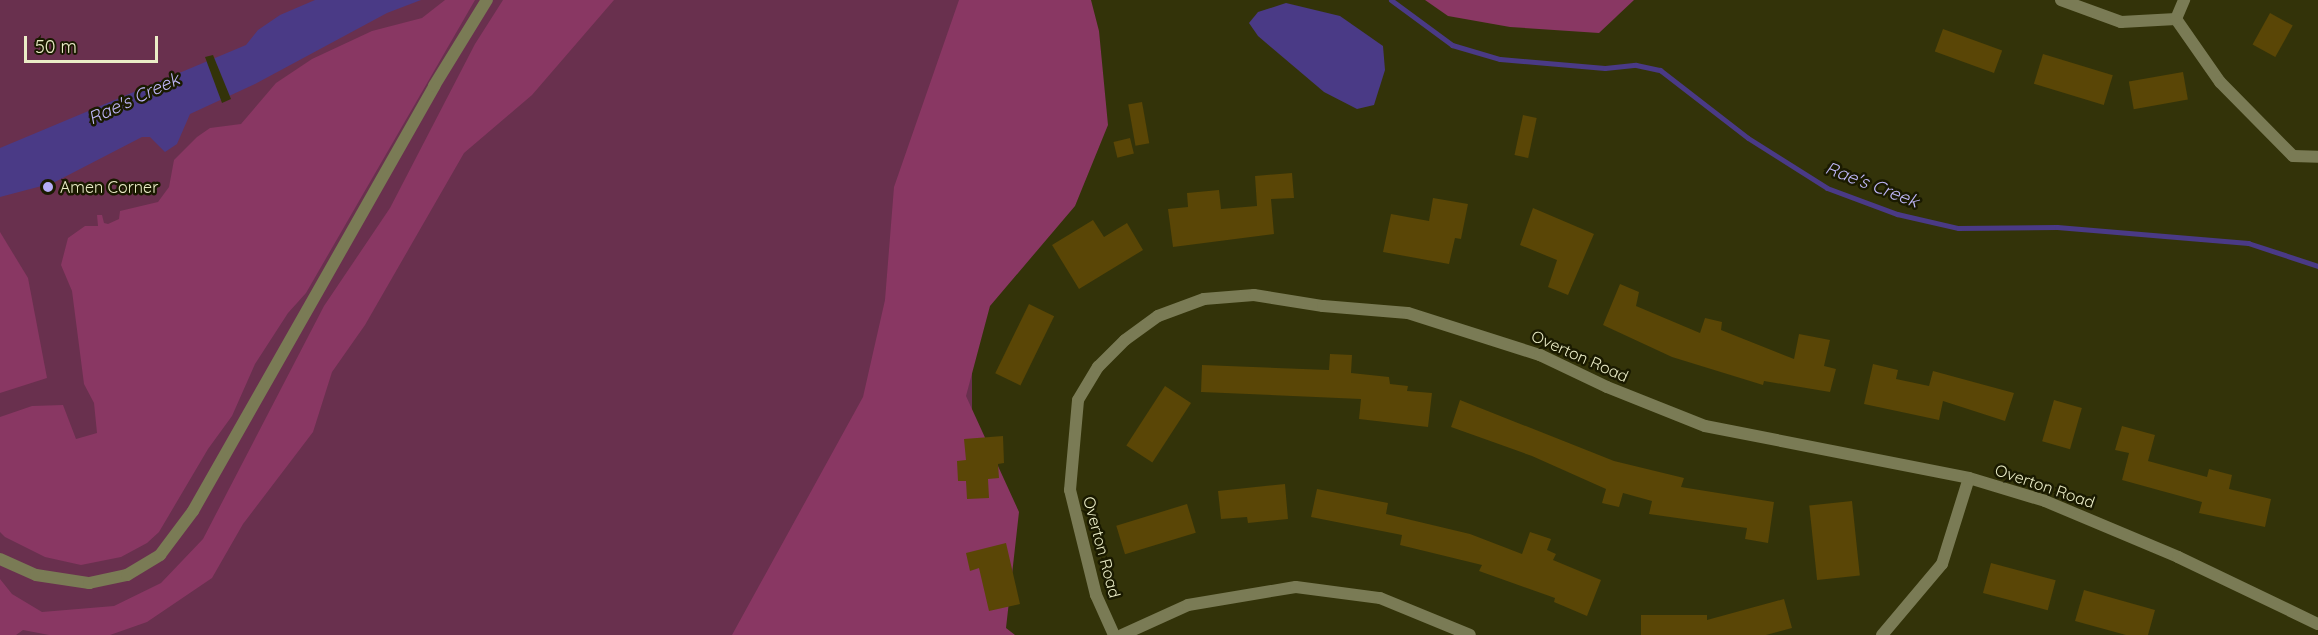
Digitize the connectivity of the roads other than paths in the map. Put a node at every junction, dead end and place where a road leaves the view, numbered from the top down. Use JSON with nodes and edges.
{"nodes":[{"id":1,"x":487,"y":0,"type":"edge"},
{"id":2,"x":2061,"y":0,"type":"edge"},
{"id":3,"x":2184,"y":0,"type":"edge"},
{"id":4,"x":2176,"y":19,"type":"junction"},
{"id":5,"x":2318,"y":157,"type":"edge"},
{"id":6,"x":1969,"y":478,"type":"junction"},
{"id":7,"x":0,"y":559,"type":"edge"},
{"id":8,"x":2318,"y":624,"type":"edge"},
{"id":9,"x":1114,"y":635,"type":"edge"},
{"id":10,"x":1122,"y":635,"type":"edge"},
{"id":11,"x":1470,"y":635,"type":"edge"},
{"id":12,"x":1882,"y":635,"type":"edge"}],
"edges":[{"from":1,"to":7,"type":"street"},
{"from":2,"to":4,"type":"street"},
{"from":3,"to":4,"type":"street"},
{"from":4,"to":5,"type":"street"},
{"from":6,"to":8,"type":"street","name":"Overton Road"},
{"from":6,"to":9,"type":"street","name":"Overton Road"},
{"from":6,"to":12,"type":"street"},
{"from":10,"to":11,"type":"street"}]}
